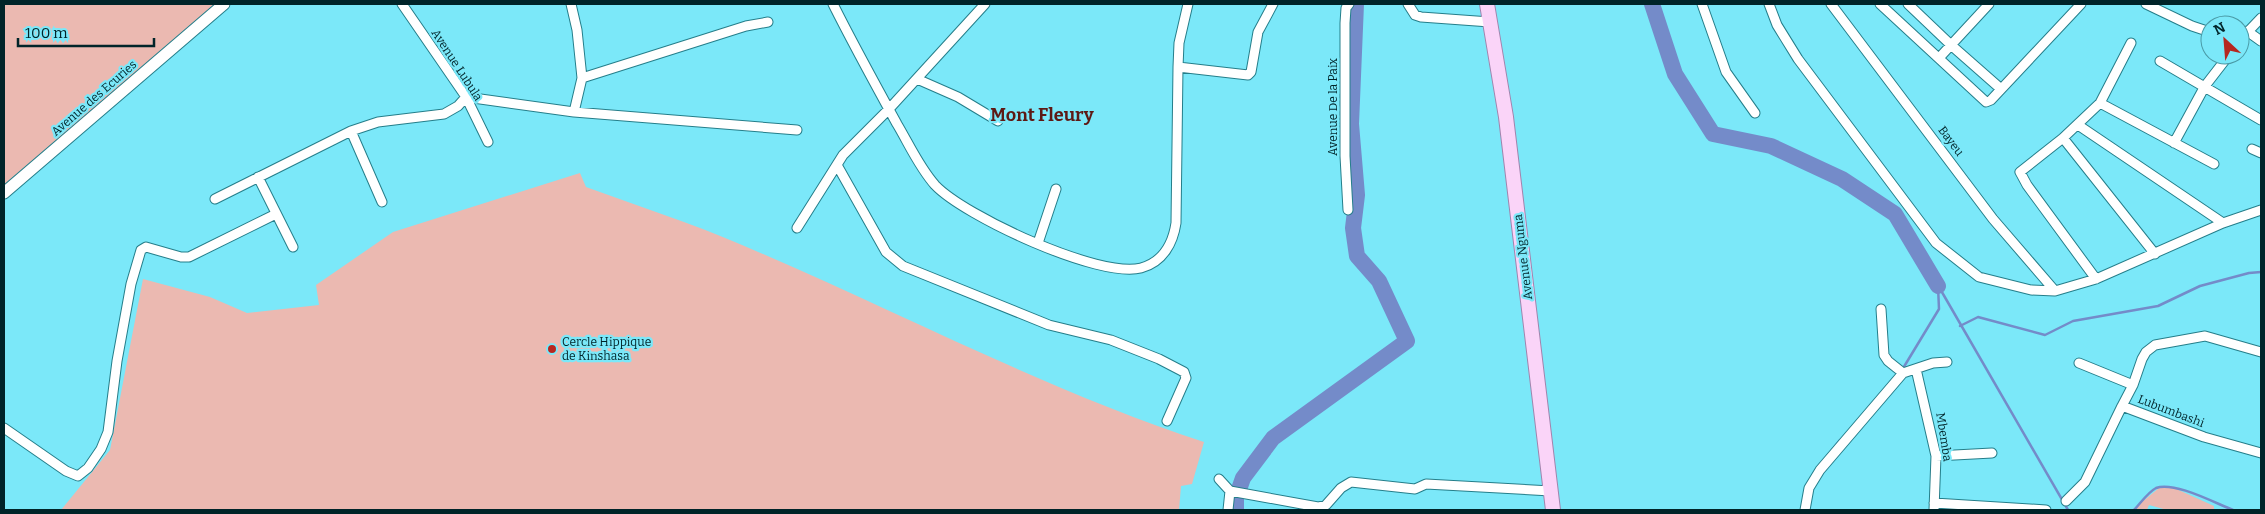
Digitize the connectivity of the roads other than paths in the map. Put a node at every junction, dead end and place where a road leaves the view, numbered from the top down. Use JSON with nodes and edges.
{"nodes":[{"id":1,"x":224,"y":4,"type":"edge"},
{"id":2,"x":402,"y":4,"type":"edge"},
{"id":3,"x":571,"y":4,"type":"edge"},
{"id":4,"x":833,"y":4,"type":"edge"},
{"id":5,"x":985,"y":4,"type":"edge"},
{"id":6,"x":1188,"y":4,"type":"edge"},
{"id":7,"x":1273,"y":4,"type":"edge"},
{"id":8,"x":1349,"y":4,"type":"edge"},
{"id":9,"x":1408,"y":4,"type":"edge"},
{"id":10,"x":1488,"y":4,"type":"edge"},
{"id":11,"x":1702,"y":4,"type":"edge"},
{"id":12,"x":1769,"y":4,"type":"edge"},
{"id":13,"x":1831,"y":4,"type":"edge"},
{"id":14,"x":1880,"y":4,"type":"edge"},
{"id":15,"x":1908,"y":4,"type":"edge"},
{"id":16,"x":1989,"y":4,"type":"edge"},
{"id":17,"x":2081,"y":4,"type":"edge"},
{"id":18,"x":2146,"y":4,"type":"edge"},
{"id":19,"x":1891,"y":7,"type":"edge"},
{"id":20,"x":2261,"y":18,"type":"edge"},
{"id":21,"x":768,"y":22,"type":"dead end"},
{"id":22,"x":1490,"y":22,"type":"junction"},
{"id":23,"x":2250,"y":27,"type":"edge"},
{"id":24,"x":2200,"y":29,"type":"edge"},
{"id":25,"x":2132,"y":42,"type":"dead end"},
{"id":26,"x":1951,"y":45,"type":"junction"},
{"id":27,"x":1939,"y":58,"type":"junction"},
{"id":28,"x":2160,"y":61,"type":"dead end"},
{"id":29,"x":2221,"y":65,"type":"edge"},
{"id":30,"x":1178,"y":67,"type":"junction"},
{"id":31,"x":582,"y":78,"type":"junction"},
{"id":32,"x":917,"y":79,"type":"junction"},
{"id":33,"x":2205,"y":86,"type":"junction"},
{"id":34,"x":2001,"y":89,"type":"junction"},
{"id":35,"x":466,"y":97,"type":"junction"},
{"id":36,"x":2100,"y":103,"type":"junction"},
{"id":37,"x":889,"y":109,"type":"junction"},
{"id":38,"x":574,"y":112,"type":"junction"},
{"id":39,"x":1755,"y":113,"type":"dead end"},
{"id":40,"x":2261,"y":120,"type":"edge"},
{"id":41,"x":998,"y":121,"type":"dead end"},
{"id":42,"x":2078,"y":125,"type":"junction"},
{"id":43,"x":797,"y":130,"type":"dead end"},
{"id":44,"x":351,"y":132,"type":"junction"},
{"id":45,"x":2063,"y":138,"type":"junction"},
{"id":46,"x":488,"y":142,"type":"dead end"},
{"id":47,"x":2174,"y":143,"type":"junction"},
{"id":48,"x":2252,"y":149,"type":"dead end"},
{"id":49,"x":2261,"y":153,"type":"edge"},
{"id":50,"x":2214,"y":164,"type":"dead end"},
{"id":51,"x":837,"y":165,"type":"junction"},
{"id":52,"x":258,"y":177,"type":"junction"},
{"id":53,"x":1056,"y":189,"type":"dead end"},
{"id":54,"x":4,"y":193,"type":"edge"},
{"id":55,"x":215,"y":199,"type":"dead end"},
{"id":56,"x":382,"y":202,"type":"dead end"},
{"id":57,"x":1348,"y":210,"type":"dead end"},
{"id":58,"x":2261,"y":210,"type":"edge"},
{"id":59,"x":276,"y":214,"type":"junction"},
{"id":60,"x":2223,"y":223,"type":"junction"},
{"id":61,"x":797,"y":228,"type":"dead end"},
{"id":62,"x":1038,"y":243,"type":"junction"},
{"id":63,"x":293,"y":247,"type":"dead end"},
{"id":64,"x":2155,"y":254,"type":"junction"},
{"id":65,"x":2096,"y":279,"type":"junction"},
{"id":66,"x":2055,"y":290,"type":"junction"},
{"id":67,"x":1881,"y":309,"type":"dead end"},
{"id":68,"x":2261,"y":352,"type":"edge"},
{"id":69,"x":1947,"y":362,"type":"dead end"},
{"id":70,"x":2080,"y":363,"type":"dead end"},
{"id":71,"x":1916,"y":369,"type":"junction"},
{"id":72,"x":1903,"y":373,"type":"junction"},
{"id":73,"x":2133,"y":386,"type":"junction"},
{"id":74,"x":2122,"y":406,"type":"junction"},
{"id":75,"x":1167,"y":421,"type":"dead end"},
{"id":76,"x":4,"y":428,"type":"edge"},
{"id":77,"x":1992,"y":453,"type":"dead end"},
{"id":78,"x":2261,"y":453,"type":"edge"},
{"id":79,"x":1936,"y":456,"type":"junction"},
{"id":80,"x":1219,"y":479,"type":"dead end"},
{"id":81,"x":1233,"y":491,"type":"junction"},
{"id":82,"x":1551,"y":491,"type":"junction"},
{"id":83,"x":1284,"y":500,"type":"junction"},
{"id":84,"x":2066,"y":501,"type":"dead end"},
{"id":85,"x":1934,"y":507,"type":"edge"},
{"id":86,"x":1228,"y":510,"type":"edge"},
{"id":87,"x":1281,"y":510,"type":"edge"},
{"id":88,"x":1553,"y":510,"type":"edge"},
{"id":89,"x":1805,"y":510,"type":"edge"},
{"id":90,"x":2046,"y":510,"type":"edge"}],
"edges":[{"from":1,"to":54,"type":"street","name":"Avenue des Ecuries"},
{"from":2,"to":35,"type":"street","name":"Avenue Lubula"},
{"from":3,"to":31,"type":"street"},
{"from":4,"to":37,"type":"street"},
{"from":5,"to":32,"type":"street"},
{"from":6,"to":30,"type":"street"},
{"from":7,"to":30,"type":"street"},
{"from":8,"to":57,"type":"street","name":"Avenue De la Paix"},
{"from":9,"to":22,"type":"street"},
{"from":10,"to":22,"type":"main road","name":"Avenue Nguma"},
{"from":11,"to":39,"type":"street"},
{"from":12,"to":66,"type":"street"},
{"from":13,"to":66,"type":"street","name":"Bayeu"},
{"from":14,"to":19,"type":"street"},
{"from":15,"to":26,"type":"street"},
{"from":16,"to":26,"type":"street"},
{"from":17,"to":34,"type":"street"},
{"from":18,"to":24,"type":"street"},
{"from":19,"to":27,"type":"street"},
{"from":20,"to":23,"type":"street"},
{"from":21,"to":31,"type":"street"},
{"from":22,"to":82,"type":"main road","name":"Avenue Nguma"},
{"from":25,"to":36,"type":"street"},
{"from":26,"to":27,"type":"street"},
{"from":26,"to":34,"type":"street"},
{"from":27,"to":34,"type":"street"},
{"from":28,"to":33,"type":"street"},
{"from":29,"to":33,"type":"street"},
{"from":30,"to":62,"type":"street"},
{"from":31,"to":38,"type":"street"},
{"from":32,"to":37,"type":"street"},
{"from":32,"to":41,"type":"street"},
{"from":33,"to":40,"type":"street"},
{"from":33,"to":47,"type":"street"},
{"from":35,"to":38,"type":"street"},
{"from":35,"to":44,"type":"street"},
{"from":35,"to":46,"type":"street","name":"Avenue Lubula"},
{"from":36,"to":42,"type":"street"},
{"from":36,"to":47,"type":"street"},
{"from":37,"to":51,"type":"street"},
{"from":37,"to":62,"type":"street"},
{"from":38,"to":43,"type":"street"},
{"from":42,"to":45,"type":"street"},
{"from":42,"to":60,"type":"street"},
{"from":44,"to":52,"type":"street"},
{"from":44,"to":56,"type":"street"},
{"from":45,"to":64,"type":"street"},
{"from":45,"to":65,"type":"street"},
{"from":47,"to":50,"type":"street"},
{"from":48,"to":49,"type":"street"},
{"from":51,"to":61,"type":"street"},
{"from":51,"to":75,"type":"street"},
{"from":52,"to":55,"type":"street"},
{"from":52,"to":59,"type":"street"},
{"from":53,"to":62,"type":"street"},
{"from":58,"to":60,"type":"street"},
{"from":59,"to":63,"type":"street"},
{"from":59,"to":76,"type":"street"},
{"from":60,"to":64,"type":"street"},
{"from":64,"to":65,"type":"street"},
{"from":65,"to":66,"type":"street"},
{"from":67,"to":72,"type":"street"},
{"from":68,"to":73,"type":"street"},
{"from":69,"to":71,"type":"street"},
{"from":70,"to":73,"type":"street"},
{"from":71,"to":72,"type":"street"},
{"from":71,"to":79,"type":"street","name":"Mbemba"},
{"from":72,"to":89,"type":"street"},
{"from":73,"to":74,"type":"street"},
{"from":74,"to":78,"type":"street","name":"Lubumbashi"},
{"from":74,"to":84,"type":"street","name":"Lubumbashi"},
{"from":77,"to":79,"type":"street"},
{"from":79,"to":85,"type":"street","name":"Mbemba"},
{"from":80,"to":81,"type":"street"},
{"from":81,"to":83,"type":"street"},
{"from":81,"to":86,"type":"street"},
{"from":82,"to":83,"type":"street"},
{"from":82,"to":88,"type":"main road","name":"Avenue Nguma"},
{"from":83,"to":87,"type":"street"},
{"from":85,"to":90,"type":"street"}]}
